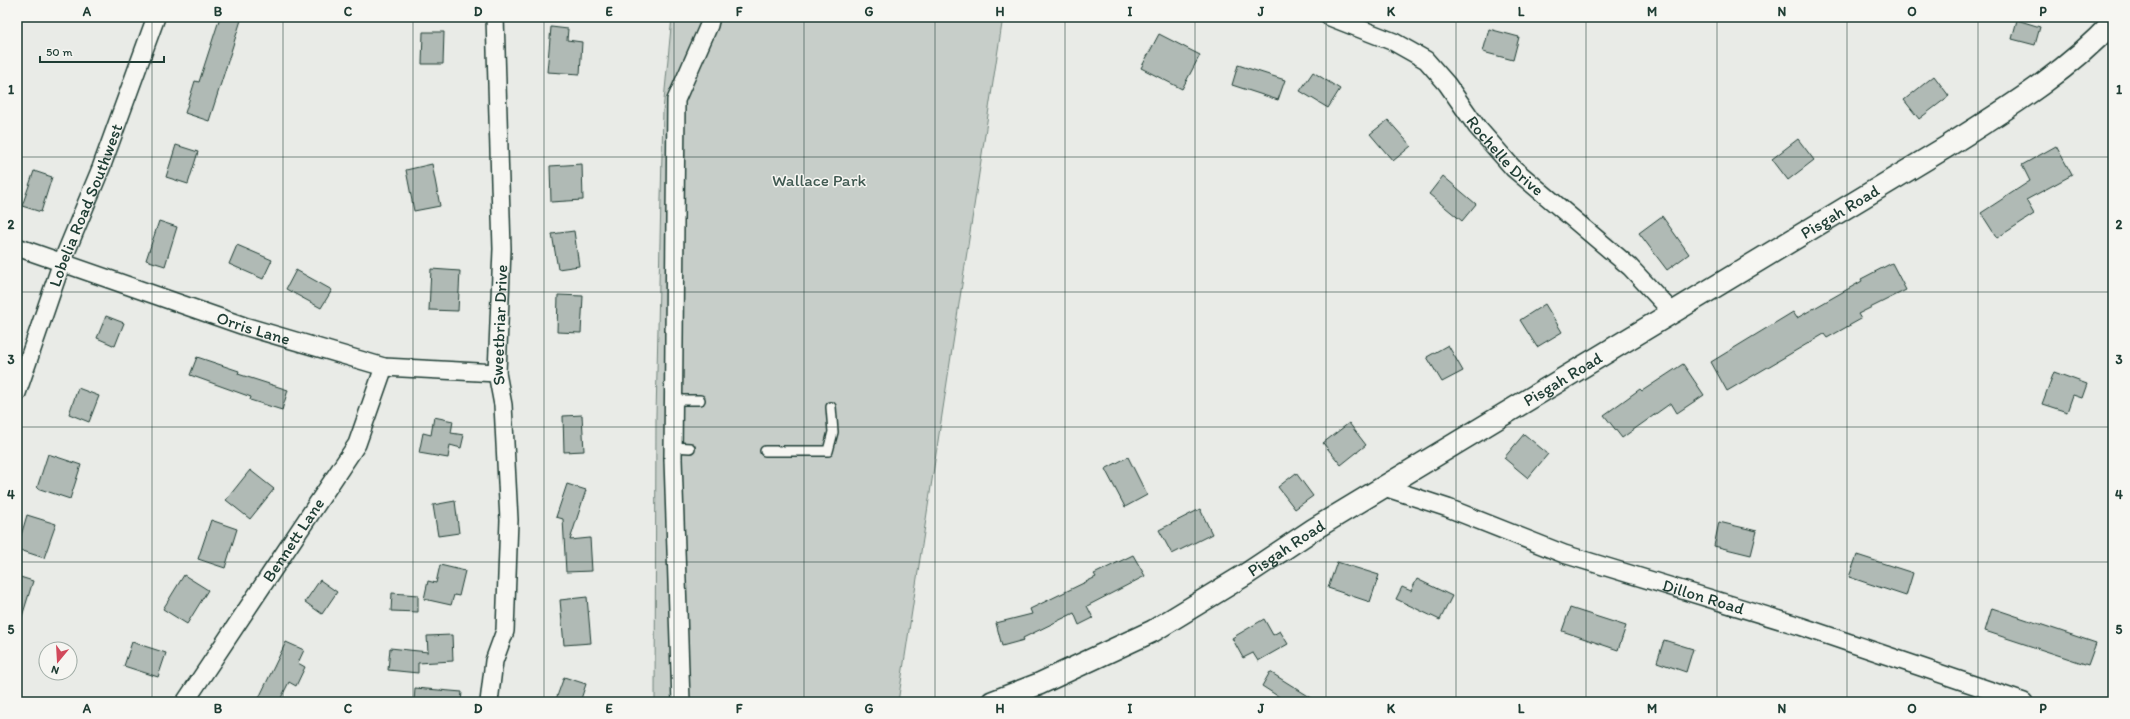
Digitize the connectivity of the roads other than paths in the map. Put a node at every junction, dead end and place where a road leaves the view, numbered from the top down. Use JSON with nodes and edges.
{"nodes":[{"id":1,"x":156,"y":17,"type":"edge"},
{"id":2,"x":495,"y":17,"type":"edge"},
{"id":3,"x":710,"y":17,"type":"edge"},
{"id":4,"x":1330,"y":17,"type":"edge"},
{"id":5,"x":2113,"y":22,"type":"edge"},
{"id":6,"x":17,"y":246,"type":"edge"},
{"id":7,"x":62,"y":262,"type":"junction"},
{"id":8,"x":1672,"y":312,"type":"junction"},
{"id":9,"x":384,"y":368,"type":"junction"},
{"id":10,"x":497,"y":373,"type":"junction"},
{"id":11,"x":17,"y":394,"type":"edge"},
{"id":12,"x":674,"y":400,"type":"junction"},
{"id":13,"x":700,"y":400,"type":"dead end"},
{"id":14,"x":831,"y":407,"type":"dead end"},
{"id":15,"x":765,"y":451,"type":"dead end"},
{"id":16,"x":1384,"y":487,"type":"junction"},
{"id":17,"x":185,"y":702,"type":"edge"},
{"id":18,"x":489,"y":702,"type":"edge"},
{"id":19,"x":681,"y":702,"type":"edge"},
{"id":20,"x":992,"y":702,"type":"edge"},
{"id":21,"x":2024,"y":702,"type":"edge"}],
"edges":[{"from":1,"to":7,"type":"street","name":"Lobelia Road Southwest"},
{"from":2,"to":10,"type":"street","name":"Sweetbriar Drive"},
{"from":3,"to":12,"type":"street"},
{"from":4,"to":8,"type":"street","name":"Rochelle Drive"},
{"from":5,"to":8,"type":"street","name":"Pisgah Road"},
{"from":6,"to":7,"type":"street","name":"Orris Lane"},
{"from":7,"to":9,"type":"street","name":"Orris Lane"},
{"from":7,"to":11,"type":"street","name":"Lobelia Road Southwest"},
{"from":8,"to":16,"type":"street","name":"Pisgah Road"},
{"from":9,"to":10,"type":"street","name":"Orris Lane"},
{"from":9,"to":17,"type":"street","name":"Bennett Lane"},
{"from":10,"to":18,"type":"street","name":"Sweetbriar Drive"},
{"from":12,"to":13,"type":"lane"},
{"from":12,"to":19,"type":"street"},
{"from":14,"to":15,"type":"lane"},
{"from":16,"to":20,"type":"street","name":"Pisgah Road"},
{"from":16,"to":21,"type":"street","name":"Dillon Road"}]}
